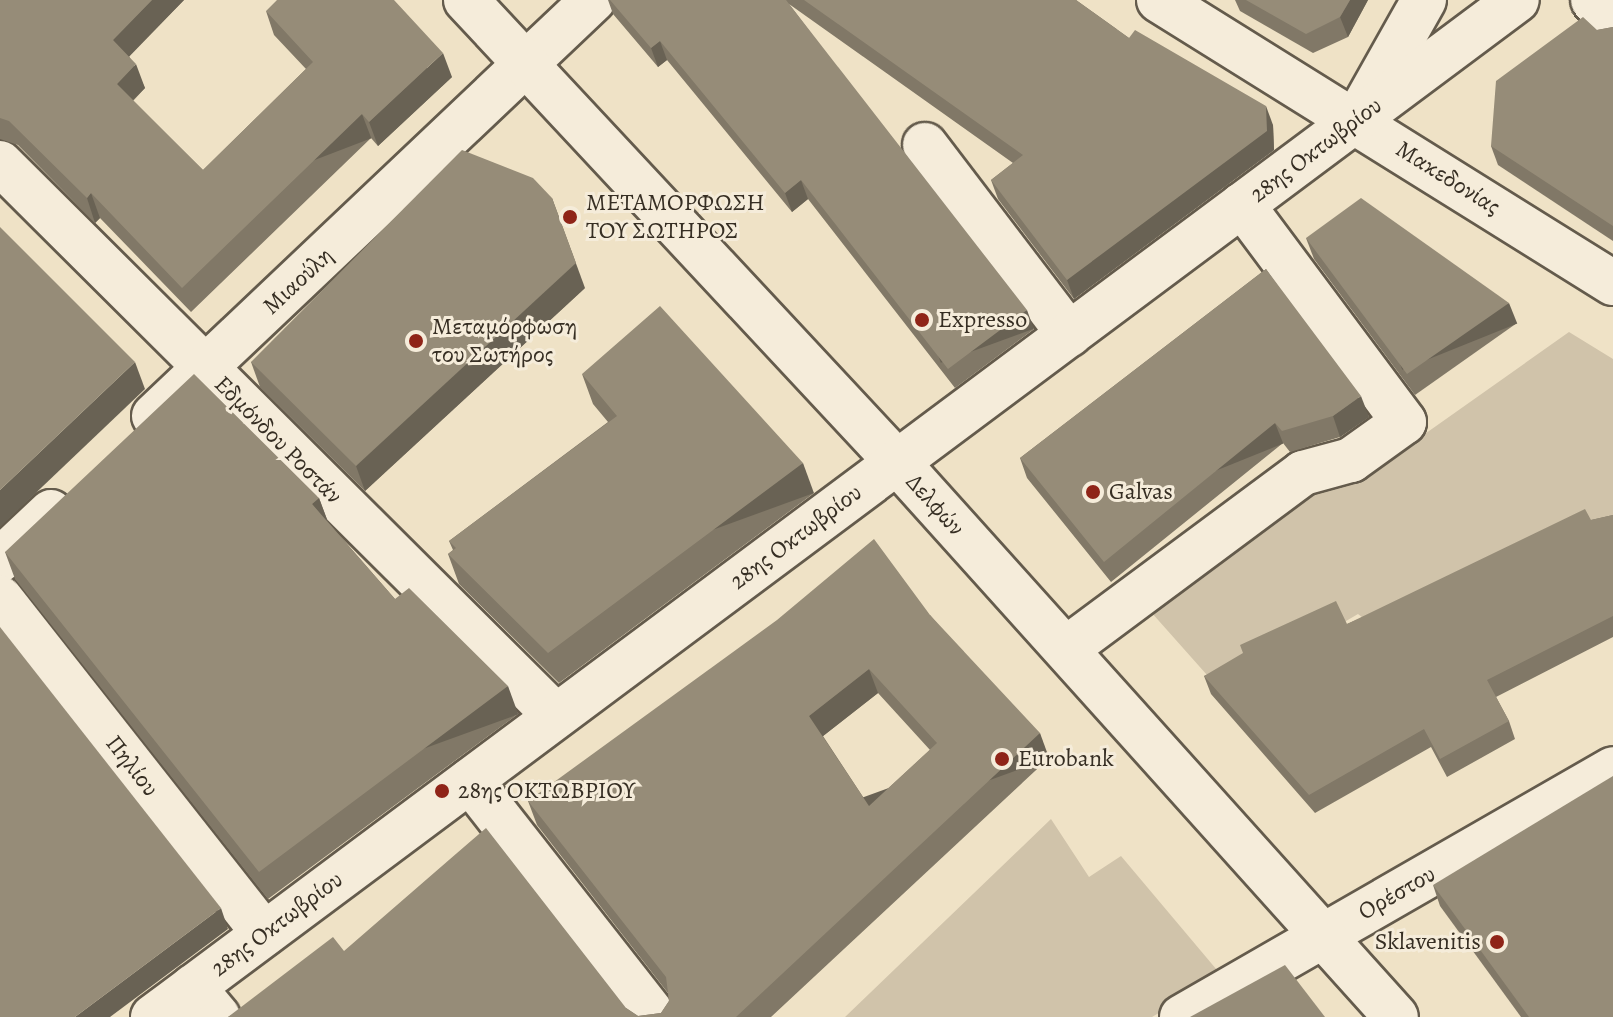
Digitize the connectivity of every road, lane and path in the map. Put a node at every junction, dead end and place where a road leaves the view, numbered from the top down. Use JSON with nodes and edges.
{"nodes":[{"id":1,"x":466,"y":0,"type":"edge"},
{"id":2,"x":593,"y":0,"type":"edge"},
{"id":3,"x":1159,"y":0,"type":"edge"},
{"id":4,"x":1424,"y":0,"type":"edge"},
{"id":5,"x":1517,"y":0,"type":"edge"},
{"id":6,"x":1593,"y":0,"type":"edge"},
{"id":7,"x":1613,"y":26,"type":"edge"},
{"id":8,"x":527,"y":65,"type":"junction"},
{"id":9,"x":1357,"y":119,"type":"junction"},
{"id":10,"x":925,"y":145,"type":"dead end"},
{"id":11,"x":0,"y":163,"type":"edge"},
{"id":12,"x":1242,"y":205,"type":"junction"},
{"id":13,"x":1613,"y":283,"type":"edge"},
{"id":14,"x":1069,"y":334,"type":"junction"},
{"id":15,"x":206,"y":368,"type":"junction"},
{"id":16,"x":126,"y":442,"type":"edge"},
{"id":17,"x":897,"y":462,"type":"junction"},
{"id":18,"x":80,"y":485,"type":"edge"},
{"id":19,"x":0,"y":560,"type":"edge"},
{"id":20,"x":0,"y":598,"type":"edge"},
{"id":21,"x":1066,"y":649,"type":"junction"},
{"id":22,"x":556,"y":716,"type":"junction"},
{"id":23,"x":1613,"y":769,"type":"edge"},
{"id":24,"x":470,"y":781,"type":"junction"},
{"id":25,"x":264,"y":934,"type":"junction"},
{"id":26,"x":1323,"y":936,"type":"junction"},
{"id":27,"x":205,"y":1002,"type":"edge"},
{"id":28,"x":153,"y":1017,"type":"edge"},
{"id":29,"x":655,"y":1017,"type":"edge"},
{"id":30,"x":1182,"y":1017,"type":"edge"},
{"id":31,"x":1396,"y":1017,"type":"edge"}],
"edges":[{"from":1,"to":8,"type":"street","name":"Δελφών"},
{"from":2,"to":8,"type":"street","name":"Μιαούλη"},
{"from":3,"to":9,"type":"street","name":"Μακεδονίας"},
{"from":4,"to":9,"type":"street"},
{"from":5,"to":9,"type":"street","name":"28ης Οκτωβρίου"},
{"from":6,"to":7,"type":"street"},
{"from":8,"to":15,"type":"street","name":"Μιαούλη"},
{"from":8,"to":17,"type":"street","name":"Δελφών"},
{"from":9,"to":12,"type":"street","name":"28ης Οκτωβρίου"},
{"from":9,"to":13,"type":"street","name":"Μακεδονίας"},
{"from":10,"to":14,"type":"street"},
{"from":11,"to":15,"type":"street","name":"Εδμόνδου Ροστάν"},
{"from":12,"to":14,"type":"street","name":"28ης Οκτωβρίου"},
{"from":12,"to":21,"type":"street"},
{"from":14,"to":17,"type":"street","name":"28ης Οκτωβρίου"},
{"from":15,"to":16,"type":"street","name":"Μιαούλη"},
{"from":15,"to":22,"type":"street","name":"Εδμόνδου Ροστάν"},
{"from":17,"to":21,"type":"street","name":"Δελφών"},
{"from":17,"to":22,"type":"street","name":"28ης Οκτωβρίου"},
{"from":18,"to":19,"type":"street"},
{"from":20,"to":25,"type":"street","name":"Πηλίου"},
{"from":21,"to":26,"type":"street","name":"Δελφών"},
{"from":22,"to":24,"type":"street","name":"28ης Οκτωβρίου"},
{"from":23,"to":26,"type":"street","name":"Ορέστου"},
{"from":24,"to":25,"type":"street","name":"28ης Οκτωβρίου"},
{"from":24,"to":29,"type":"street"},
{"from":25,"to":27,"type":"street","name":"28ης Οκτωβρίου"},
{"from":26,"to":30,"type":"street","name":"Ορέστου"},
{"from":26,"to":31,"type":"street","name":"Δελφών"},
{"from":27,"to":28,"type":"street","name":"28ης Οκτωβρίου"}]}
